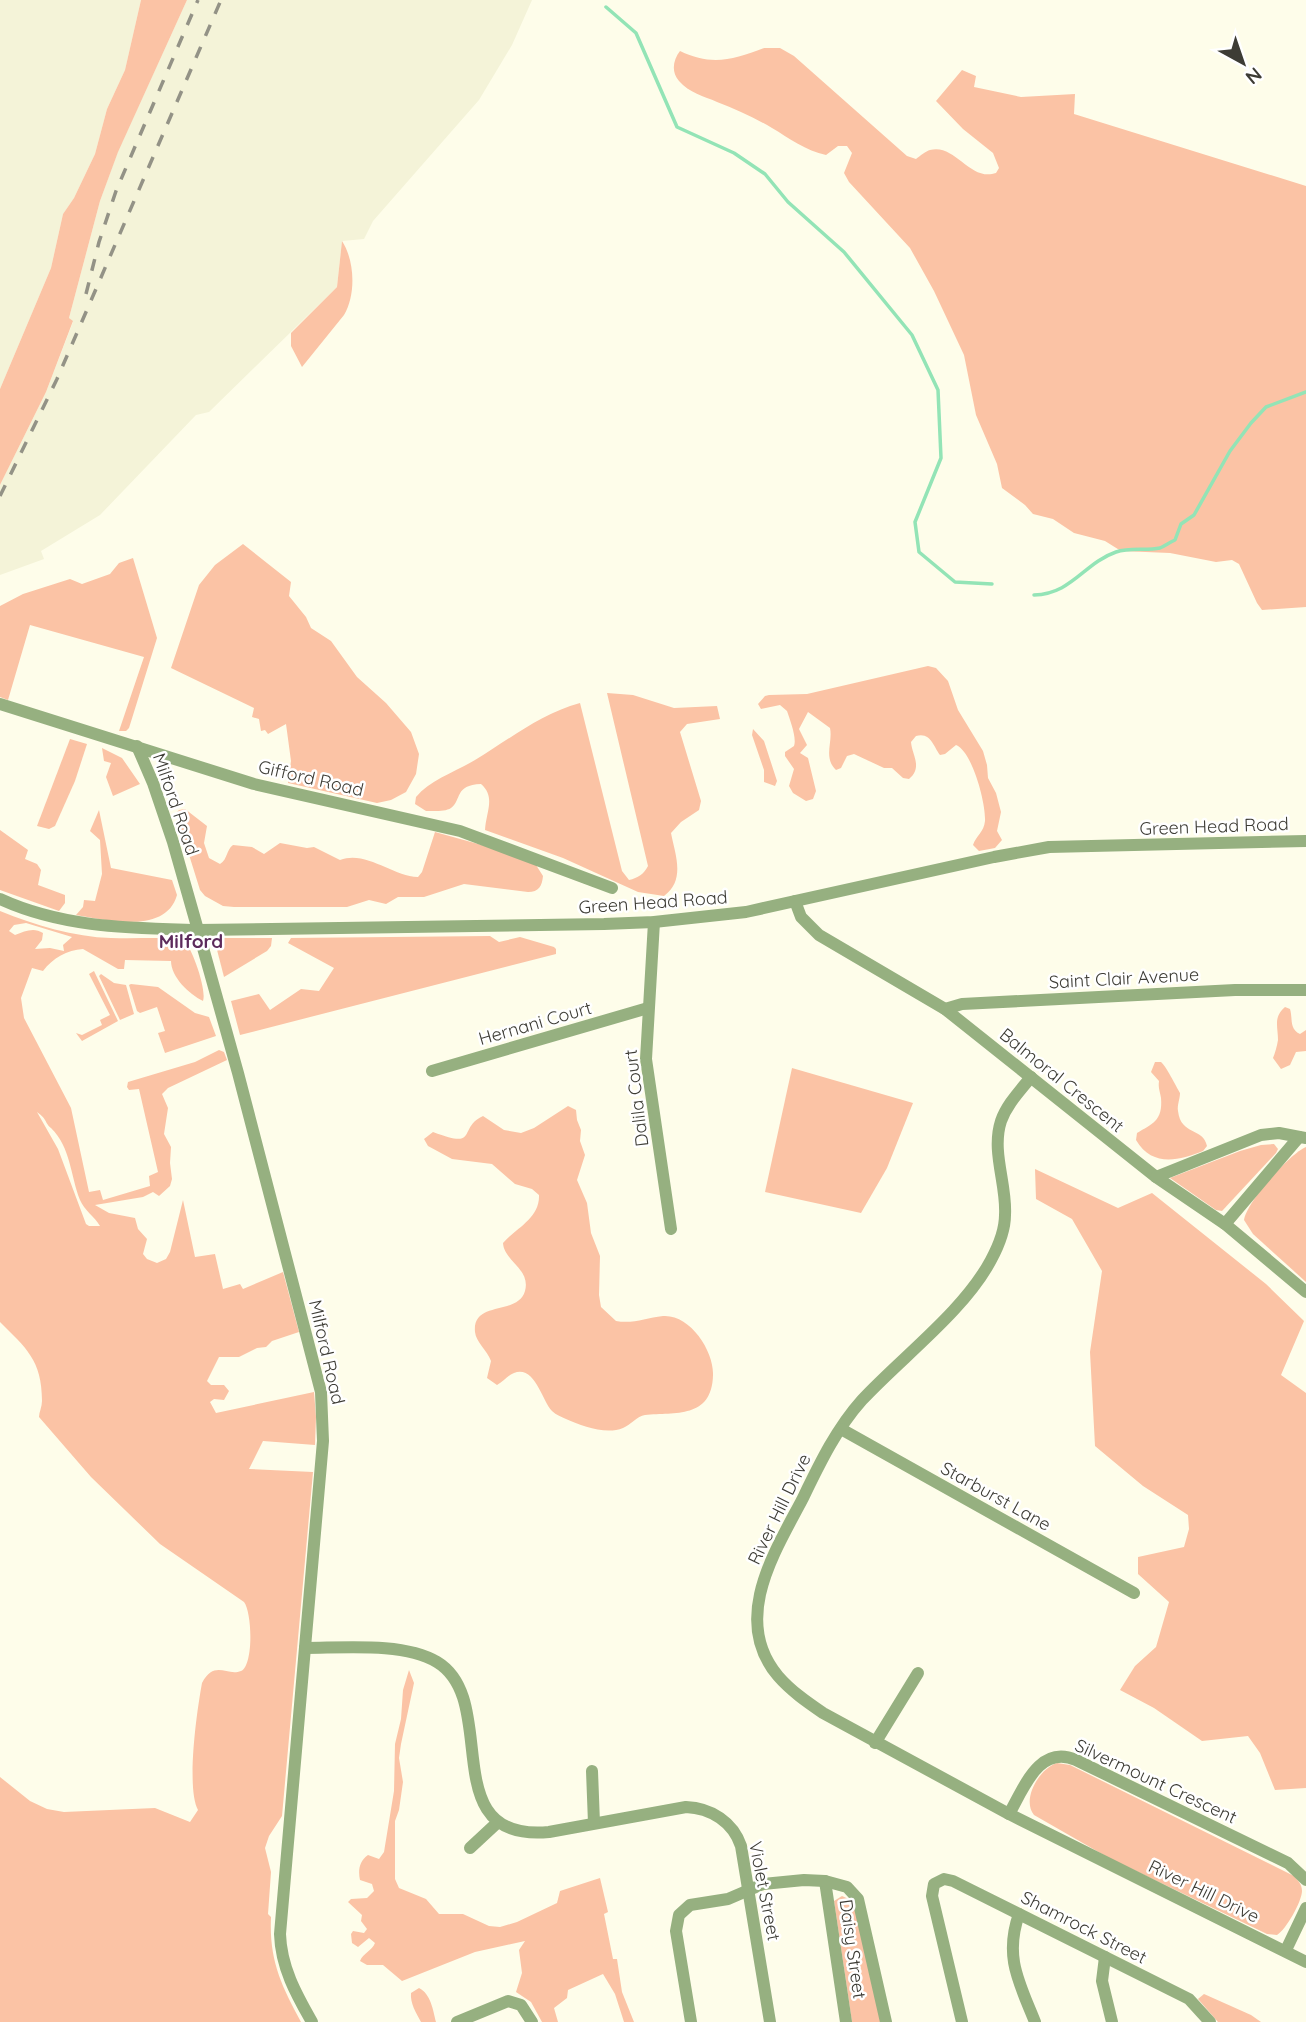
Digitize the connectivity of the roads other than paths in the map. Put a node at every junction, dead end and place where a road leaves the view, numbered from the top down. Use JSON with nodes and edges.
{"nodes":[{"id":1,"x":0,"y":704,"type":"edge"},
{"id":2,"x":137,"y":746,"type":"junction"},
{"id":3,"x":1306,"y":841,"type":"edge"},
{"id":4,"x":612,"y":888,"type":"dead end"},
{"id":5,"x":0,"y":899,"type":"edge"},
{"id":6,"x":795,"y":901,"type":"junction"},
{"id":7,"x":654,"y":922,"type":"junction"},
{"id":8,"x":198,"y":930,"type":"junction"},
{"id":9,"x":1306,"y":990,"type":"edge"},
{"id":10,"x":648,"y":1008,"type":"junction"},
{"id":11,"x":945,"y":1009,"type":"junction"},
{"id":12,"x":432,"y":1071,"type":"dead end"},
{"id":13,"x":1031,"y":1077,"type":"junction"},
{"id":14,"x":1303,"y":1137,"type":"edge"},
{"id":15,"x":1156,"y":1177,"type":"junction"},
{"id":16,"x":1225,"y":1224,"type":"junction"},
{"id":17,"x":671,"y":1228,"type":"dead end"},
{"id":18,"x":1306,"y":1292,"type":"edge"},
{"id":19,"x":841,"y":1429,"type":"junction"},
{"id":20,"x":1134,"y":1593,"type":"dead end"},
{"id":21,"x":305,"y":1648,"type":"junction"},
{"id":22,"x":918,"y":1673,"type":"dead end"},
{"id":23,"x":875,"y":1743,"type":"junction"},
{"id":24,"x":592,"y":1771,"type":"dead end"},
{"id":25,"x":1009,"y":1814,"type":"junction"},
{"id":26,"x":498,"y":1822,"type":"junction"},
{"id":27,"x":594,"y":1823,"type":"junction"},
{"id":28,"x":470,"y":1848,"type":"dead end"},
{"id":29,"x":1306,"y":1880,"type":"edge"},
{"id":30,"x":825,"y":1881,"type":"junction"},
{"id":31,"x":748,"y":1890,"type":"junction"},
{"id":32,"x":1306,"y":1908,"type":"edge"},
{"id":33,"x":1019,"y":1914,"type":"junction"},
{"id":34,"x":1286,"y":1950,"type":"junction"},
{"id":35,"x":1105,"y":1957,"type":"junction"},
{"id":36,"x":1306,"y":1962,"type":"edge"},
{"id":37,"x":312,"y":2022,"type":"edge"},
{"id":38,"x":457,"y":2022,"type":"edge"},
{"id":39,"x":532,"y":2022,"type":"edge"},
{"id":40,"x":691,"y":2022,"type":"edge"},
{"id":41,"x":770,"y":2022,"type":"edge"},
{"id":42,"x":846,"y":2022,"type":"edge"},
{"id":43,"x":886,"y":2022,"type":"edge"},
{"id":44,"x":962,"y":2022,"type":"edge"},
{"id":45,"x":1035,"y":2022,"type":"edge"},
{"id":46,"x":1112,"y":2022,"type":"edge"},
{"id":47,"x":1210,"y":2022,"type":"edge"}],
"edges":[{"from":1,"to":2,"type":"street","name":"Gifford Road"},
{"from":2,"to":4,"type":"street","name":"Gifford Road"},
{"from":2,"to":8,"type":"street","name":"Milford Road"},
{"from":3,"to":6,"type":"street","name":"Green Head Road"},
{"from":5,"to":8,"type":"street","name":"Green Head Road"},
{"from":6,"to":7,"type":"street","name":"Green Head Road"},
{"from":6,"to":11,"type":"street","name":"Balmoral Crescent"},
{"from":7,"to":8,"type":"street","name":"Green Head Road"},
{"from":7,"to":10,"type":"street","name":"Dalila Court"},
{"from":8,"to":21,"type":"street","name":"Milford Road"},
{"from":9,"to":11,"type":"street","name":"Saint Clair Avenue"},
{"from":10,"to":12,"type":"street","name":"Hernani Court"},
{"from":10,"to":17,"type":"street","name":"Dalila Court"},
{"from":11,"to":13,"type":"street","name":"Balmoral Crescent"},
{"from":13,"to":15,"type":"street","name":"Balmoral Crescent"},
{"from":13,"to":19,"type":"street","name":"River Hill Drive"},
{"from":14,"to":15,"type":"street"},
{"from":14,"to":16,"type":"street"},
{"from":15,"to":16,"type":"street","name":"Balmoral Crescent"},
{"from":16,"to":18,"type":"street","name":"Balmoral Crescent"},
{"from":19,"to":20,"type":"street","name":"Starburst Lane"},
{"from":19,"to":23,"type":"street","name":"River Hill Drive"},
{"from":21,"to":26,"type":"street"},
{"from":21,"to":37,"type":"street","name":"Milford Road"},
{"from":22,"to":23,"type":"street"},
{"from":23,"to":25,"type":"street","name":"River Hill Drive"},
{"from":24,"to":27,"type":"street"},
{"from":25,"to":29,"type":"street","name":"Silvermount Crescent"},
{"from":25,"to":34,"type":"street","name":"River Hill Drive"},
{"from":26,"to":27,"type":"street","name":"Violet Street"},
{"from":26,"to":28,"type":"street"},
{"from":27,"to":31,"type":"street","name":"Violet Street"},
{"from":30,"to":31,"type":"street"},
{"from":30,"to":42,"type":"street","name":"Daisy Street"},
{"from":30,"to":43,"type":"street"},
{"from":31,"to":40,"type":"street"},
{"from":31,"to":41,"type":"street","name":"Violet Street"},
{"from":32,"to":34,"type":"street"},
{"from":33,"to":35,"type":"street","name":"Shamrock Street"},
{"from":33,"to":44,"type":"street","name":"Shamrock Street"},
{"from":33,"to":45,"type":"street"},
{"from":34,"to":36,"type":"street","name":"River Hill Drive"},
{"from":35,"to":46,"type":"street"},
{"from":35,"to":47,"type":"street","name":"Shamrock Street"},
{"from":38,"to":39,"type":"street"}]}
